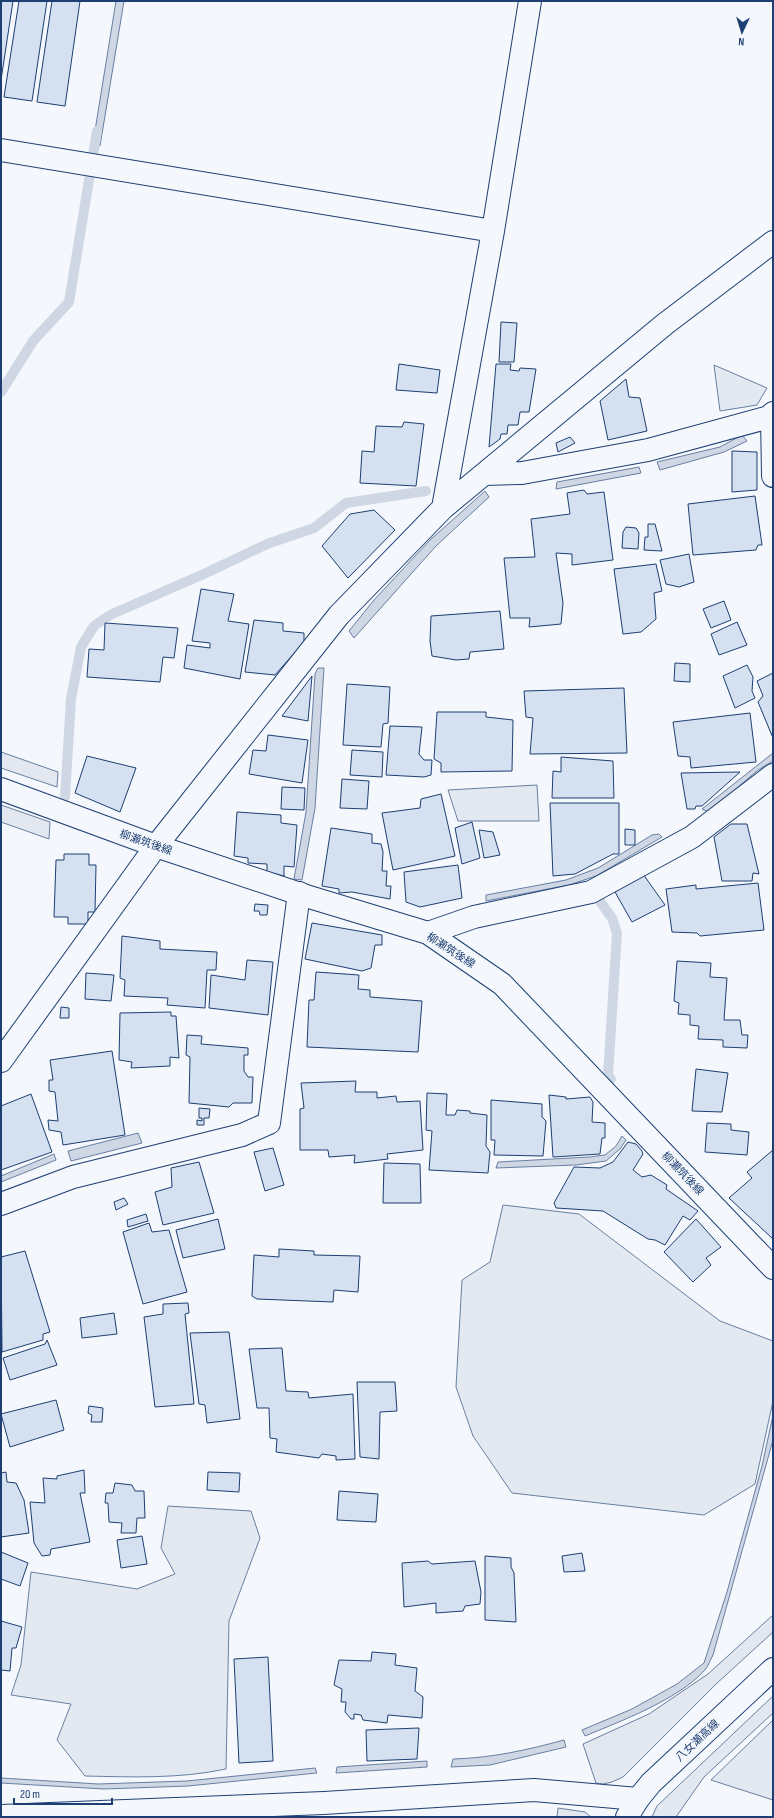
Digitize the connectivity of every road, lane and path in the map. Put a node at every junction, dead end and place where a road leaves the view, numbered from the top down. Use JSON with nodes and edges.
{"nodes":[{"id":1,"x":530,"y":1,"type":"edge"},
{"id":2,"x":1,"y":150,"type":"edge"},
{"id":3,"x":493,"y":231,"type":"junction"},
{"id":4,"x":773,"y":242,"type":"edge"},
{"id":5,"x":773,"y":415,"type":"edge"},
{"id":6,"x":484,"y":474,"type":"junction"},
{"id":7,"x":773,"y":476,"type":"edge"},
{"id":8,"x":443,"y":508,"type":"junction"},
{"id":9,"x":773,"y":775,"type":"edge"},
{"id":10,"x":1,"y":789,"type":"edge"},
{"id":11,"x":156,"y":846,"type":"junction"},
{"id":12,"x":299,"y":894,"type":"junction"},
{"id":13,"x":428,"y":933,"type":"junction"},
{"id":14,"x":1,"y":1061,"type":"edge"},
{"id":15,"x":1,"y":1204,"type":"edge"},
{"id":16,"x":773,"y":1268,"type":"edge"},
{"id":17,"x":773,"y":1669,"type":"edge"},
{"id":18,"x":632,"y":1808,"type":"edge"},
{"id":19,"x":1,"y":1816,"type":"edge"}],
"edges":[{"from":1,"to":3,"type":"street"},
{"from":2,"to":3,"type":"street"},
{"from":3,"to":8,"type":"street"},
{"from":4,"to":6,"type":"street"},
{"from":5,"to":6,"type":"street"},
{"from":5,"to":7,"type":"street"},
{"from":6,"to":8,"type":"street"},
{"from":8,"to":11,"type":"street"},
{"from":9,"to":13,"type":"street"},
{"from":10,"to":11,"type":"street","name":"柳瀬筑後線"},
{"from":11,"to":12,"type":"street","name":"柳瀬筑後線"},
{"from":11,"to":14,"type":"street"},
{"from":12,"to":13,"type":"street","name":"柳瀬筑後線"},
{"from":12,"to":15,"type":"street"},
{"from":13,"to":16,"type":"street","name":"柳瀬筑後線"},
{"from":17,"to":18,"type":"street","name":"八女瀬高線"},
{"from":18,"to":19,"type":"street"}]}
